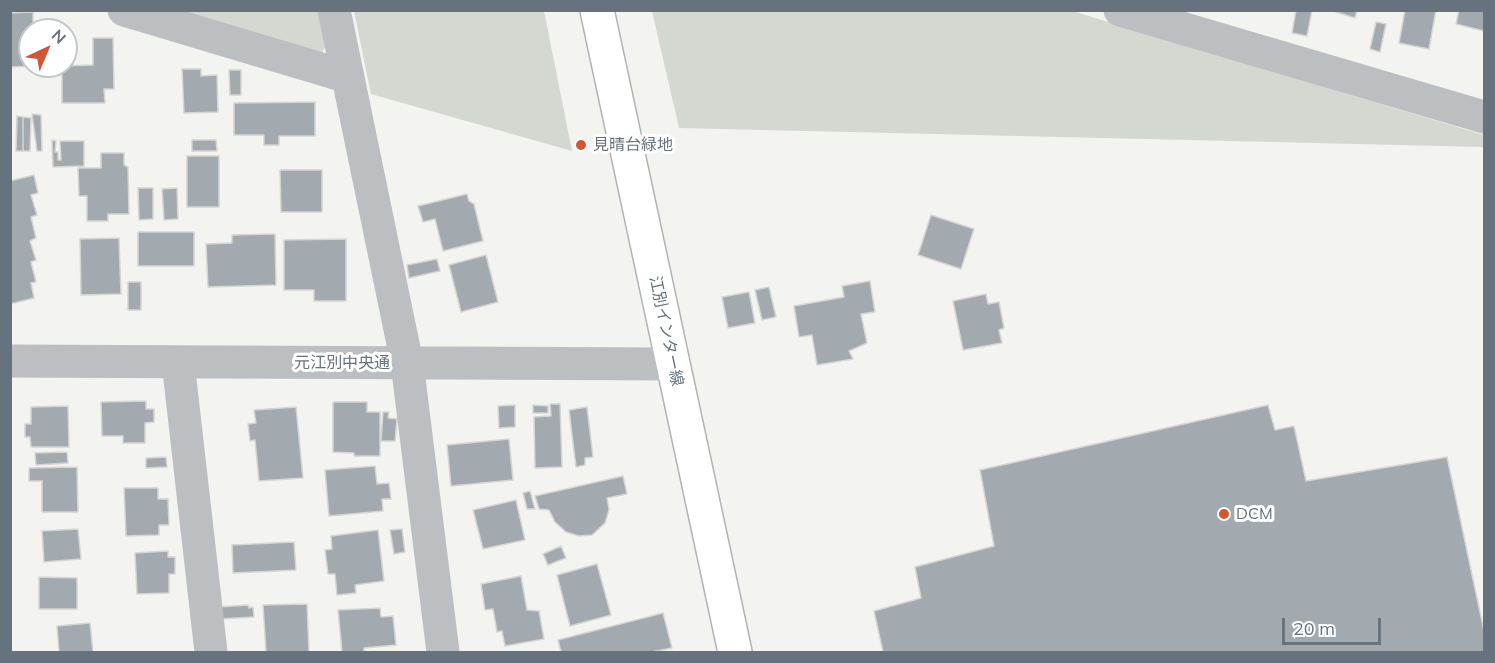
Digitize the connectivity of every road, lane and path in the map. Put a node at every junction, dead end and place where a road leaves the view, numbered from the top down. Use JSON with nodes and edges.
{"nodes":[{"id":1,"x":124,"y":10,"type":"edge"},
{"id":2,"x":334,"y":10,"type":"edge"},
{"id":3,"x":597,"y":10,"type":"edge"},
{"id":4,"x":1120,"y":10,"type":"edge"},
{"id":5,"x":348,"y":77,"type":"junction"},
{"id":6,"x":1485,"y":117,"type":"edge"},
{"id":7,"x":10,"y":362,"type":"edge"},
{"id":8,"x":178,"y":362,"type":"junction"},
{"id":9,"x":407,"y":363,"type":"junction"},
{"id":10,"x":673,"y":364,"type":"junction"},
{"id":11,"x":211,"y":652,"type":"edge"},
{"id":12,"x":443,"y":652,"type":"edge"},
{"id":13,"x":735,"y":652,"type":"edge"}],
"edges":[{"from":1,"to":5,"type":"street"},
{"from":2,"to":5,"type":"street"},
{"from":3,"to":10,"type":"main road","name":"江別インター線"},
{"from":4,"to":6,"type":"street"},
{"from":5,"to":9,"type":"street"},
{"from":7,"to":8,"type":"street","name":"元江別中央通"},
{"from":8,"to":9,"type":"street","name":"元江別中央通"},
{"from":8,"to":11,"type":"street"},
{"from":9,"to":10,"type":"street","name":"元江別中央通"},
{"from":9,"to":12,"type":"street"},
{"from":10,"to":13,"type":"main road","name":"江別インター線"}]}
